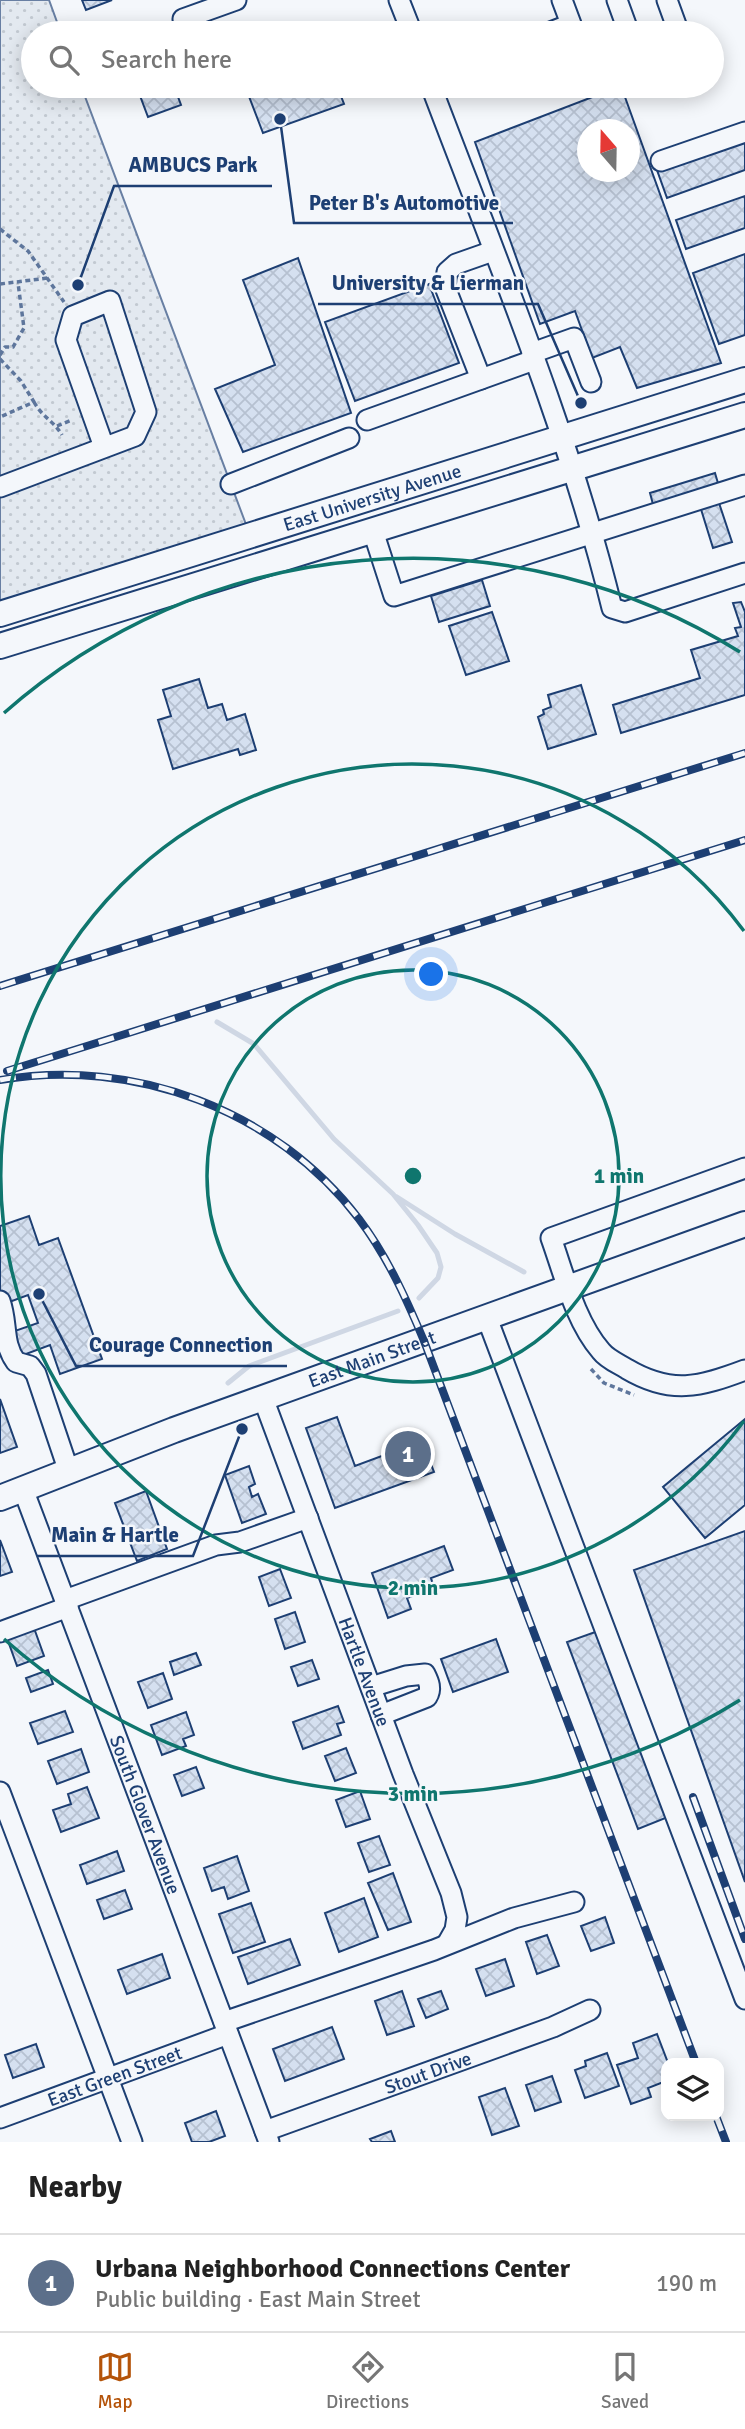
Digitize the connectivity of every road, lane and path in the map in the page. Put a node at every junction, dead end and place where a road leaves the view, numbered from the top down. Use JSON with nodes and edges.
{"nodes":[{"id":1,"x":236,"y":0,"type":"edge"},
{"id":2,"x":399,"y":0,"type":"edge"},
{"id":3,"x":562,"y":0,"type":"edge"},
{"id":4,"x":617,"y":0,"type":"edge"},
{"id":5,"x":667,"y":0,"type":"edge"},
{"id":6,"x":183,"y":19,"type":"dead end"},
{"id":7,"x":407,"y":21,"type":"edge"},
{"id":8,"x":570,"y":21,"type":"edge"},
{"id":9,"x":625,"y":21,"type":"edge"},
{"id":10,"x":675,"y":21,"type":"edge"},
{"id":11,"x":436,"y":98,"type":"edge"},
{"id":12,"x":745,"y":132,"type":"edge"},
{"id":13,"x":661,"y":161,"type":"dead end"},
{"id":14,"x":0,"y":229,"type":"edge"},
{"id":15,"x":493,"y":251,"type":"junction"},
{"id":16,"x":48,"y":278,"type":"junction"},
{"id":17,"x":18,"y":283,"type":"junction"},
{"id":18,"x":0,"y":284,"type":"edge"},
{"id":19,"x":73,"y":316,"type":"junction"},
{"id":20,"x":533,"y":356,"type":"junction"},
{"id":21,"x":0,"y":357,"type":"edge"},
{"id":22,"x":481,"y":379,"type":"junction"},
{"id":23,"x":745,"y":380,"type":"edge"},
{"id":24,"x":592,"y":382,"type":"dead end"},
{"id":25,"x":34,"y":402,"type":"junction"},
{"id":26,"x":745,"y":415,"type":"edge"},
{"id":27,"x":0,"y":416,"type":"edge"},
{"id":28,"x":72,"y":420,"type":"dead end"},
{"id":29,"x":367,"y":420,"type":"dead end"},
{"id":30,"x":57,"y":426,"type":"junction"},
{"id":31,"x":62,"y":435,"type":"dead end"},
{"id":32,"x":349,"y":438,"type":"dead end"},
{"id":33,"x":561,"y":438,"type":"junction"},
{"id":34,"x":104,"y":447,"type":"junction"},
{"id":35,"x":572,"y":468,"type":"junction"},
{"id":36,"x":230,"y":484,"type":"dead end"},
{"id":37,"x":745,"y":485,"type":"edge"},
{"id":38,"x":0,"y":487,"type":"edge"},
{"id":39,"x":373,"y":531,"type":"junction"},
{"id":40,"x":594,"y":533,"type":"junction"},
{"id":41,"x":745,"y":573,"type":"edge"},
{"id":42,"x":0,"y":614,"type":"edge"},
{"id":43,"x":0,"y":646,"type":"edge"},
{"id":44,"x":745,"y":1168,"type":"edge"},
{"id":45,"x":745,"y":1224,"type":"edge"},
{"id":46,"x":569,"y":1288,"type":"junction"},
{"id":47,"x":0,"y":1301,"type":"edge"},
{"id":48,"x":486,"y":1318,"type":"junction"},
{"id":49,"x":745,"y":1370,"type":"edge"},
{"id":50,"x":263,"y":1398,"type":"junction"},
{"id":51,"x":69,"y":1472,"type":"junction"},
{"id":52,"x":12,"y":1493,"type":"edge"},
{"id":53,"x":308,"y":1518,"type":"junction"},
{"id":54,"x":66,"y":1603,"type":"junction"},
{"id":55,"x":0,"y":1632,"type":"edge"},
{"id":56,"x":371,"y":1687,"type":"junction"},
{"id":57,"x":381,"y":1715,"type":"junction"},
{"id":58,"x":0,"y":1792,"type":"edge"},
{"id":59,"x":574,"y":1902,"type":"dead end"},
{"id":60,"x":447,"y":1944,"type":"junction"},
{"id":61,"x":745,"y":1999,"type":"edge"},
{"id":62,"x":590,"y":2010,"type":"dead end"},
{"id":63,"x":226,"y":2028,"type":"junction"},
{"id":64,"x":108,"y":2078,"type":"junction"},
{"id":65,"x":0,"y":2118,"type":"edge"},
{"id":66,"x":267,"y":2136,"type":"edge"},
{"id":67,"x":132,"y":2142,"type":"edge"}],
"edges":[{"from":1,"to":6,"type":"street"},
{"from":2,"to":7,"type":"street"},
{"from":3,"to":8,"type":"street"},
{"from":4,"to":9,"type":"street"},
{"from":5,"to":10,"type":"street"},
{"from":11,"to":15,"type":"street"},
{"from":12,"to":13,"type":"street"},
{"from":14,"to":16,"type":"path"},
{"from":15,"to":20,"type":"street"},
{"from":15,"to":22,"type":"street"},
{"from":16,"to":17,"type":"path"},
{"from":16,"to":19,"type":"path"},
{"from":17,"to":18,"type":"path"},
{"from":17,"to":21,"type":"path"},
{"from":19,"to":34,"type":"street"},
{"from":19,"to":34,"type":"street"},
{"from":20,"to":22,"type":"street"},
{"from":20,"to":24,"type":"street"},
{"from":20,"to":33,"type":"street"},
{"from":21,"to":25,"type":"path"},
{"from":22,"to":29,"type":"street"},
{"from":23,"to":33,"type":"main road","name":"East University Avenue"},
{"from":25,"to":27,"type":"path"},
{"from":25,"to":30,"type":"path"},
{"from":26,"to":35,"type":"main road","name":"East University Avenue"},
{"from":28,"to":30,"type":"path"},
{"from":30,"to":31,"type":"path"},
{"from":32,"to":36,"type":"street"},
{"from":33,"to":35,"type":"street"},
{"from":33,"to":42,"type":"main road","name":"East University Avenue"},
{"from":34,"to":38,"type":"street"},
{"from":35,"to":39,"type":"main road","name":"East University Avenue"},
{"from":35,"to":40,"type":"street"},
{"from":37,"to":40,"type":"street"},
{"from":39,"to":40,"type":"street"},
{"from":39,"to":43,"type":"main road","name":"East University Avenue"},
{"from":40,"to":41,"type":"street"},
{"from":44,"to":46,"type":"street"},
{"from":45,"to":46,"type":"main road","name":"East Main Street"},
{"from":46,"to":48,"type":"main road","name":"East Main Street"},
{"from":46,"to":49,"type":"street"},
{"from":47,"to":51,"type":"street"},
{"from":48,"to":50,"type":"main road","name":"East Main Street"},
{"from":48,"to":61,"type":"street"},
{"from":50,"to":51,"type":"main road","name":"East Main Street"},
{"from":50,"to":53,"type":"street","name":"Hartle Avenue"},
{"from":51,"to":52,"type":"main road","name":"East Main Street"},
{"from":52,"to":54,"type":"street","name":"South Glover Avenue"},
{"from":53,"to":54,"type":"street"},
{"from":53,"to":56,"type":"street","name":"Hartle Avenue"},
{"from":54,"to":55,"type":"street"},
{"from":54,"to":63,"type":"street","name":"South Glover Avenue"},
{"from":56,"to":57,"type":"street","name":"Hartle Avenue"},
{"from":56,"to":57,"type":"street"},
{"from":57,"to":60,"type":"street","name":"Hartle Avenue"},
{"from":58,"to":64,"type":"street"},
{"from":59,"to":60,"type":"street","name":"East Green Street"},
{"from":60,"to":63,"type":"street","name":"East Green Street"},
{"from":62,"to":66,"type":"street","name":"Stout Drive"},
{"from":63,"to":64,"type":"street","name":"East Green Street"},
{"from":63,"to":66,"type":"street","name":"South Glover Avenue"},
{"from":64,"to":65,"type":"street","name":"East Green Street"},
{"from":64,"to":67,"type":"street"}]}
